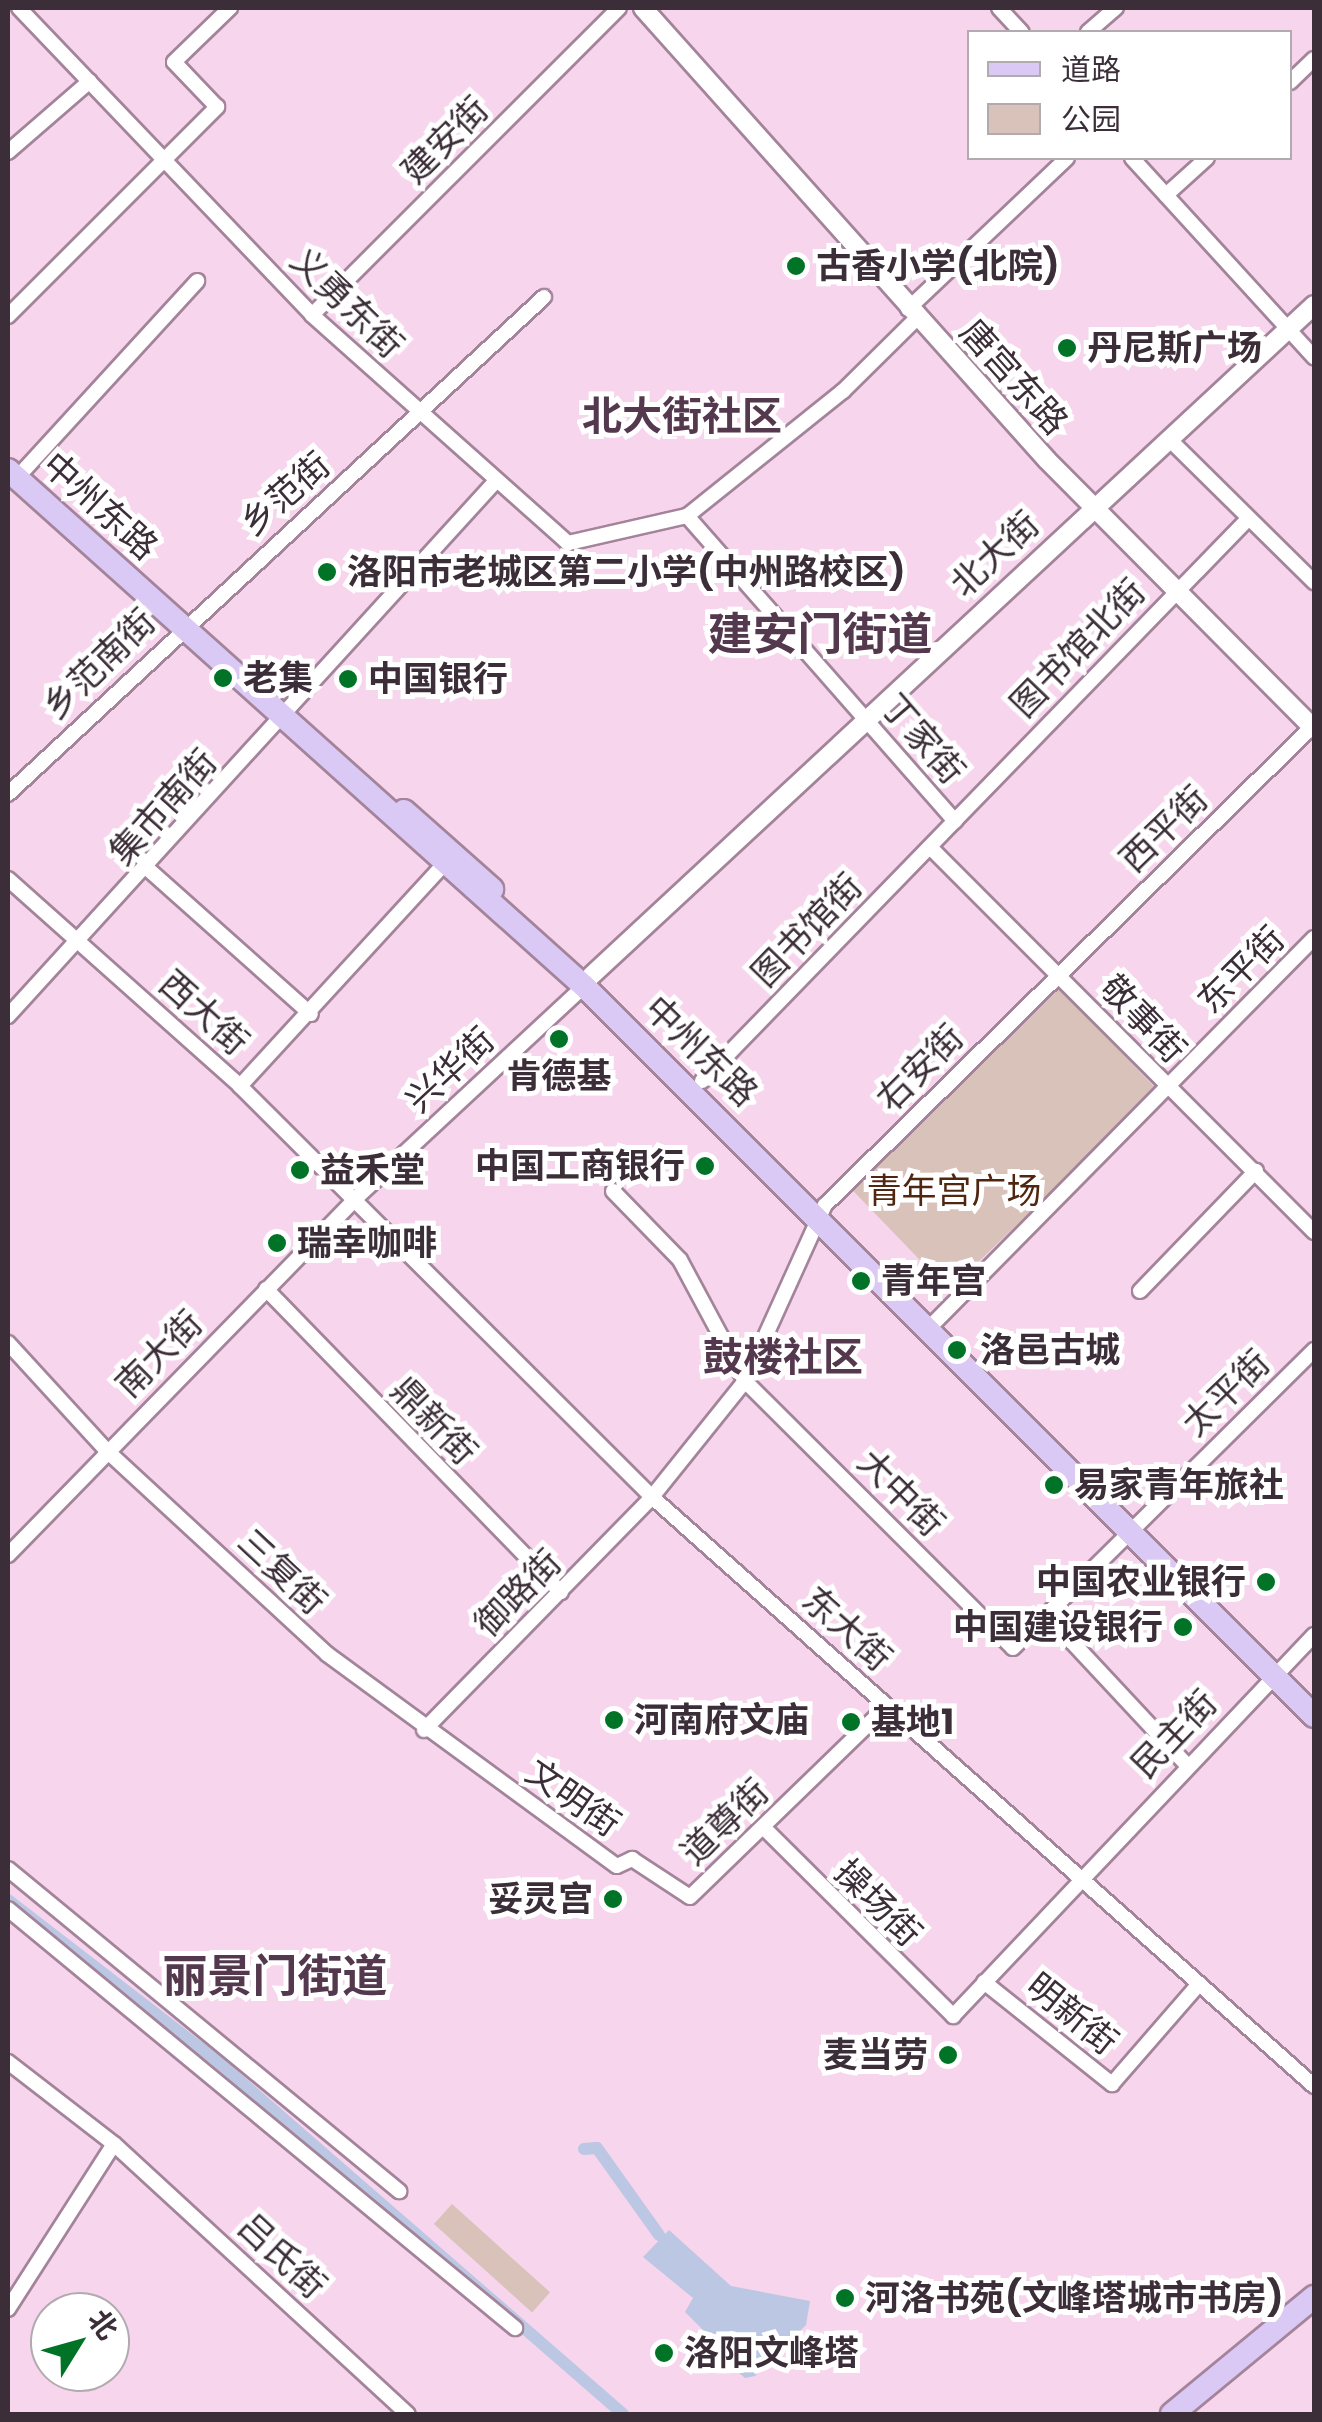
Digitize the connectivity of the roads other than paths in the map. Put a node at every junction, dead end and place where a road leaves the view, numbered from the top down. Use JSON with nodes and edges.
{"nodes":[{"id":1,"x":19,"y":8,"type":"edge"},
{"id":2,"x":230,"y":8,"type":"edge"},
{"id":3,"x":619,"y":8,"type":"edge"},
{"id":4,"x":643,"y":8,"type":"edge"},
{"id":5,"x":998,"y":8,"type":"edge"},
{"id":6,"x":1116,"y":8,"type":"edge"},
{"id":7,"x":1019,"y":30,"type":"edge"},
{"id":8,"x":1090,"y":30,"type":"edge"},
{"id":9,"x":1314,"y":59,"type":"edge"},
{"id":10,"x":1292,"y":80,"type":"edge"},
{"id":11,"x":90,"y":81,"type":"junction"},
{"id":12,"x":8,"y":152,"type":"edge"},
{"id":13,"x":164,"y":159,"type":"junction"},
{"id":14,"x":1065,"y":160,"type":"edge"},
{"id":15,"x":1134,"y":160,"type":"edge"},
{"id":16,"x":1205,"y":160,"type":"edge"},
{"id":17,"x":1166,"y":195,"type":"junction"},
{"id":18,"x":197,"y":281,"type":"dead end"},
{"id":19,"x":544,"y":296,"type":"dead end"},
{"id":20,"x":1314,"y":305,"type":"edge"},
{"id":21,"x":9,"y":310,"type":"edge"},
{"id":22,"x":912,"y":313,"type":"junction"},
{"id":23,"x":312,"y":314,"type":"junction"},
{"id":24,"x":1314,"y":318,"type":"edge"},
{"id":25,"x":1292,"y":332,"type":"junction"},
{"id":26,"x":1314,"y":357,"type":"edge"},
{"id":27,"x":420,"y":416,"type":"junction"},
{"id":28,"x":1176,"y":446,"type":"junction"},
{"id":29,"x":13,"y":464,"type":"edge"},
{"id":30,"x":495,"y":482,"type":"junction"},
{"id":31,"x":1096,"y":512,"type":"junction"},
{"id":32,"x":686,"y":516,"type":"junction"},
{"id":33,"x":1248,"y":518,"type":"junction"},
{"id":34,"x":1314,"y":582,"type":"edge"},
{"id":35,"x":1174,"y":591,"type":"junction"},
{"id":36,"x":186,"y":622,"type":"junction"},
{"id":37,"x":284,"y":714,"type":"junction"},
{"id":38,"x":868,"y":722,"type":"junction"},
{"id":39,"x":1313,"y":728,"type":"edge"},
{"id":40,"x":8,"y":794,"type":"edge"},
{"id":41,"x":955,"y":821,"type":"junction"},
{"id":42,"x":930,"y":847,"type":"junction"},
{"id":43,"x":442,"y":866,"type":"junction"},
{"id":44,"x":148,"y":870,"type":"junction"},
{"id":45,"x":8,"y":878,"type":"edge"},
{"id":46,"x":1314,"y":938,"type":"edge"},
{"id":47,"x":81,"y":943,"type":"junction"},
{"id":48,"x":1058,"y":974,"type":"junction"},
{"id":49,"x":591,"y":981,"type":"junction"},
{"id":50,"x":312,"y":1014,"type":"junction"},
{"id":51,"x":8,"y":1016,"type":"edge"},
{"id":52,"x":702,"y":1080,"type":"junction"},
{"id":53,"x":240,"y":1086,"type":"junction"},
{"id":54,"x":1168,"y":1087,"type":"junction"},
{"id":55,"x":1256,"y":1171,"type":"junction"},
{"id":56,"x":613,"y":1191,"type":"dead end"},
{"id":57,"x":356,"y":1198,"type":"junction"},
{"id":58,"x":822,"y":1210,"type":"junction"},
{"id":59,"x":1314,"y":1232,"type":"edge"},
{"id":60,"x":266,"y":1289,"type":"junction"},
{"id":61,"x":1140,"y":1290,"type":"dead end"},
{"id":62,"x":934,"y":1323,"type":"junction"},
{"id":63,"x":8,"y":1343,"type":"edge"},
{"id":64,"x":1314,"y":1350,"type":"edge"},
{"id":65,"x":749,"y":1385,"type":"junction"},
{"id":66,"x":106,"y":1450,"type":"junction"},
{"id":67,"x":652,"y":1497,"type":"junction"},
{"id":68,"x":1133,"y":1525,"type":"junction"},
{"id":69,"x":8,"y":1555,"type":"edge"},
{"id":70,"x":561,"y":1592,"type":"junction"},
{"id":71,"x":1046,"y":1614,"type":"junction"},
{"id":72,"x":1314,"y":1634,"type":"edge"},
{"id":73,"x":1014,"y":1648,"type":"joint"},
{"id":74,"x":1278,"y":1669,"type":"junction"},
{"id":75,"x":1314,"y":1694,"type":"edge"},
{"id":76,"x":886,"y":1706,"type":"junction"},
{"id":77,"x":1314,"y":1716,"type":"edge"},
{"id":78,"x":424,"y":1730,"type":"junction"},
{"id":79,"x":1187,"y":1765,"type":"junction"},
{"id":80,"x":764,"y":1828,"type":"junction"},
{"id":81,"x":8,"y":1869,"type":"edge"},
{"id":82,"x":1077,"y":1876,"type":"junction"},
{"id":83,"x":690,"y":1897,"type":"joint"},
{"id":84,"x":8,"y":1909,"type":"edge"},
{"id":85,"x":984,"y":1982,"type":"junction"},
{"id":86,"x":1200,"y":1984,"type":"junction"},
{"id":87,"x":953,"y":2016,"type":"joint"},
{"id":88,"x":8,"y":2062,"type":"edge"},
{"id":89,"x":1314,"y":2086,"type":"edge"},
{"id":90,"x":114,"y":2144,"type":"junction"},
{"id":91,"x":399,"y":2191,"type":"dead end"},
{"id":92,"x":1314,"y":2297,"type":"edge"},
{"id":93,"x":8,"y":2308,"type":"edge"},
{"id":94,"x":1314,"y":2311,"type":"edge"},
{"id":95,"x":515,"y":2328,"type":"dead end"},
{"id":96,"x":408,"y":2414,"type":"edge"},
{"id":97,"x":1172,"y":2414,"type":"edge"},
{"id":98,"x":1187,"y":2414,"type":"edge"}],
"edges":[{"from":1,"to":11,"type":"street","name":"义勇东街"},
{"from":2,"to":13,"type":"street"},
{"from":3,"to":23,"type":"street","name":"建安街"},
{"from":4,"to":22,"type":"street","name":"唐宫东路"},
{"from":5,"to":7,"type":"street"},
{"from":6,"to":8,"type":"street"},
{"from":9,"to":10,"type":"street"},
{"from":11,"to":12,"type":"street"},
{"from":11,"to":13,"type":"street","name":"义勇东街"},
{"from":13,"to":21,"type":"street"},
{"from":13,"to":23,"type":"street","name":"义勇东街"},
{"from":14,"to":22,"type":"street"},
{"from":15,"to":17,"type":"street"},
{"from":16,"to":17,"type":"street"},
{"from":17,"to":25,"type":"street"},
{"from":18,"to":29,"type":"street"},
{"from":19,"to":27,"type":"street","name":"乡范街"},
{"from":20,"to":25,"type":"street","name":"北大街"},
{"from":22,"to":31,"type":"street","name":"唐宫东路"},
{"from":22,"to":32,"type":"street"},
{"from":23,"to":27,"type":"street","name":"义勇东街"},
{"from":24,"to":25,"type":"street","name":"北大街"},
{"from":25,"to":26,"type":"street"},
{"from":25,"to":28,"type":"street","name":"北大街"},
{"from":25,"to":31,"type":"street","name":"北大街"},
{"from":27,"to":30,"type":"street","name":"义勇东街"},
{"from":27,"to":36,"type":"street","name":"乡范街"},
{"from":28,"to":31,"type":"street","name":"北大街"},
{"from":28,"to":33,"type":"street"},
{"from":29,"to":36,"type":"main road","name":"中州东路"},
{"from":30,"to":32,"type":"street","name":"义勇东街"},
{"from":30,"to":37,"type":"street","name":"集市南街"},
{"from":31,"to":35,"type":"street","name":"唐宫东路"},
{"from":31,"to":38,"type":"street","name":"北大街"},
{"from":32,"to":38,"type":"street","name":"丁家街"},
{"from":33,"to":34,"type":"street"},
{"from":33,"to":35,"type":"street","name":"图书馆北街"},
{"from":35,"to":39,"type":"street","name":"唐宫东路"},
{"from":35,"to":41,"type":"street","name":"图书馆北街"},
{"from":36,"to":37,"type":"main road","name":"中州东路"},
{"from":36,"to":40,"type":"street","name":"乡范南街"},
{"from":37,"to":43,"type":"main road","name":"中州东路"},
{"from":37,"to":44,"type":"street","name":"集市南街"},
{"from":37,"to":49,"type":"main road","name":"中州东路"},
{"from":38,"to":41,"type":"street","name":"丁家街"},
{"from":38,"to":49,"type":"street","name":"北大街"},
{"from":39,"to":48,"type":"street","name":"西平街"},
{"from":41,"to":42,"type":"street","name":"图书馆街"},
{"from":42,"to":48,"type":"street","name":"敬事街"},
{"from":42,"to":52,"type":"street","name":"图书馆街"},
{"from":43,"to":49,"type":"main road","name":"中州东路"},
{"from":43,"to":50,"type":"street"},
{"from":44,"to":47,"type":"street","name":"集市南街"},
{"from":44,"to":50,"type":"street"},
{"from":45,"to":47,"type":"street","name":"西大街"},
{"from":46,"to":54,"type":"street","name":"东平街"},
{"from":47,"to":51,"type":"street","name":"集市南街"},
{"from":47,"to":53,"type":"street","name":"西大街"},
{"from":48,"to":54,"type":"street","name":"敬事街"},
{"from":48,"to":58,"type":"street","name":"右安街"},
{"from":49,"to":52,"type":"main road","name":"中州东路"},
{"from":49,"to":57,"type":"street","name":"兴华街"},
{"from":49,"to":58,"type":"main road","name":"中州东路"},
{"from":50,"to":53,"type":"street"},
{"from":52,"to":58,"type":"main road","name":"中州东路"},
{"from":53,"to":57,"type":"street","name":"西大街"},
{"from":54,"to":55,"type":"street","name":"敬事街"},
{"from":54,"to":62,"type":"street","name":"东平街"},
{"from":55,"to":59,"type":"street","name":"敬事街"},
{"from":55,"to":61,"type":"street"},
{"from":56,"to":65,"type":"street","name":"大中街"},
{"from":57,"to":60,"type":"street","name":"南大街"},
{"from":57,"to":67,"type":"street","name":"东大街"},
{"from":58,"to":62,"type":"main road","name":"中州东路"},
{"from":58,"to":65,"type":"street","name":"御路街"},
{"from":60,"to":66,"type":"street","name":"南大街"},
{"from":60,"to":70,"type":"street","name":"鼎新街"},
{"from":62,"to":68,"type":"main road","name":"中州东路"},
{"from":63,"to":66,"type":"street","name":"三复街"},
{"from":64,"to":68,"type":"street","name":"太平街"},
{"from":65,"to":67,"type":"street","name":"御路街"},
{"from":65,"to":73,"type":"street","name":"大中街"},
{"from":66,"to":69,"type":"street","name":"南大街"},
{"from":66,"to":78,"type":"street","name":"三复街"},
{"from":67,"to":70,"type":"street","name":"御路街"},
{"from":67,"to":76,"type":"street","name":"东大街"},
{"from":68,"to":71,"type":"street","name":"太平街"},
{"from":68,"to":74,"type":"main road","name":"中州东路"},
{"from":70,"to":78,"type":"street","name":"御路街"},
{"from":71,"to":73,"type":"street","name":"太平街"},
{"from":71,"to":79,"type":"street"},
{"from":72,"to":74,"type":"street","name":"民主街"},
{"from":74,"to":75,"type":"main road","name":"中州东路"},
{"from":74,"to":77,"type":"main road","name":"中州东路"},
{"from":74,"to":79,"type":"street","name":"民主街"},
{"from":76,"to":80,"type":"street","name":"道尊街"},
{"from":76,"to":82,"type":"street","name":"东大街"},
{"from":78,"to":83,"type":"street","name":"文明街"},
{"from":79,"to":82,"type":"street","name":"民主街"},
{"from":80,"to":83,"type":"street","name":"道尊街"},
{"from":80,"to":87,"type":"street","name":"操场街"},
{"from":81,"to":91,"type":"street"},
{"from":82,"to":85,"type":"street","name":"民主街"},
{"from":82,"to":86,"type":"street","name":"东大街"},
{"from":84,"to":95,"type":"street"},
{"from":85,"to":86,"type":"street","name":"明新街"},
{"from":85,"to":87,"type":"street","name":"民主街"},
{"from":86,"to":89,"type":"street","name":"东大街"},
{"from":88,"to":90,"type":"street","name":"吕氏街"},
{"from":90,"to":93,"type":"street"},
{"from":90,"to":96,"type":"street","name":"吕氏街"},
{"from":92,"to":97,"type":"main road"},
{"from":94,"to":98,"type":"main road"}]}
